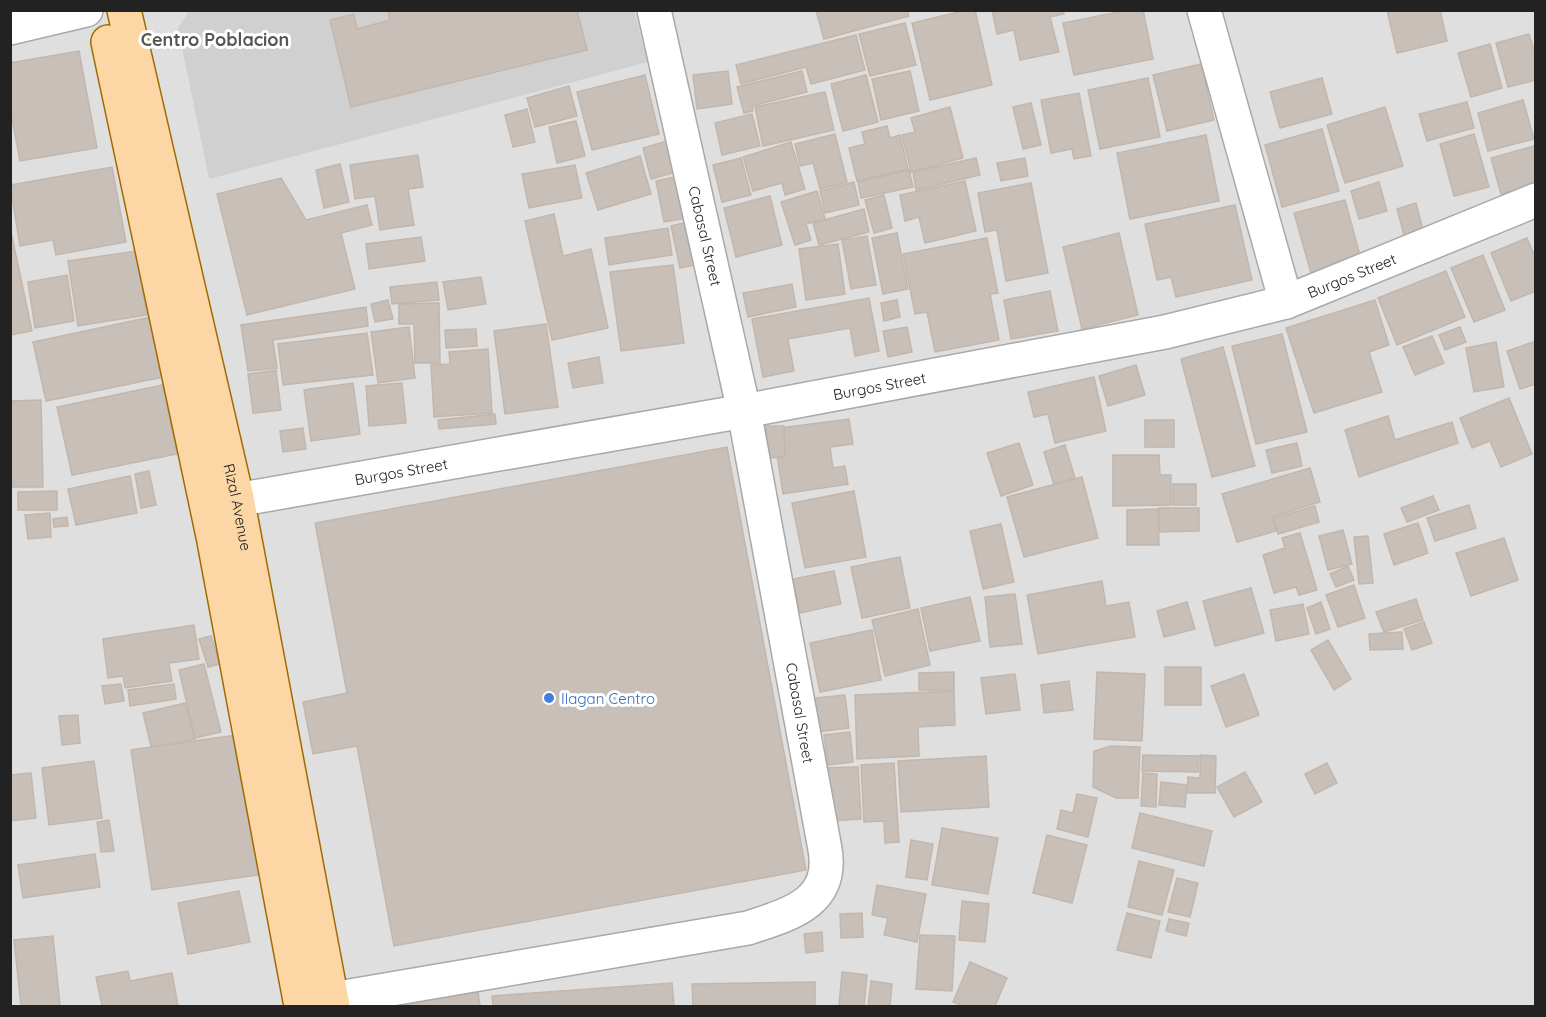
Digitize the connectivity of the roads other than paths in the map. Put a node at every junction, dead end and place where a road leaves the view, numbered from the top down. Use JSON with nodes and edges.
{"nodes":[{"id":1,"x":86,"y":10,"type":"edge"},
{"id":2,"x":102,"y":10,"type":"edge"},
{"id":3,"x":124,"y":10,"type":"edge"},
{"id":4,"x":654,"y":10,"type":"edge"},
{"id":5,"x":1204,"y":10,"type":"edge"},
{"id":6,"x":10,"y":28,"type":"edge"},
{"id":7,"x":1536,"y":201,"type":"edge"},
{"id":8,"x":1286,"y":302,"type":"junction"},
{"id":9,"x":744,"y":411,"type":"junction"},
{"id":10,"x":222,"y":502,"type":"junction"},
{"id":11,"x":317,"y":1004,"type":"edge"}],
"edges":[{"from":1,"to":6,"type":"street"},
{"from":2,"to":10,"type":"main road","name":"Rizal Avenue"},
{"from":3,"to":10,"type":"main road","name":"Rizal Avenue"},
{"from":4,"to":9,"type":"street","name":"Cabasal Street"},
{"from":5,"to":8,"type":"street"},
{"from":7,"to":8,"type":"street","name":"Burgos Street"},
{"from":8,"to":9,"type":"street","name":"Burgos Street"},
{"from":9,"to":10,"type":"street","name":"Burgos Street"},
{"from":9,"to":11,"type":"street","name":"Cabasal Street"},
{"from":10,"to":11,"type":"main road","name":"Rizal Avenue"}]}
